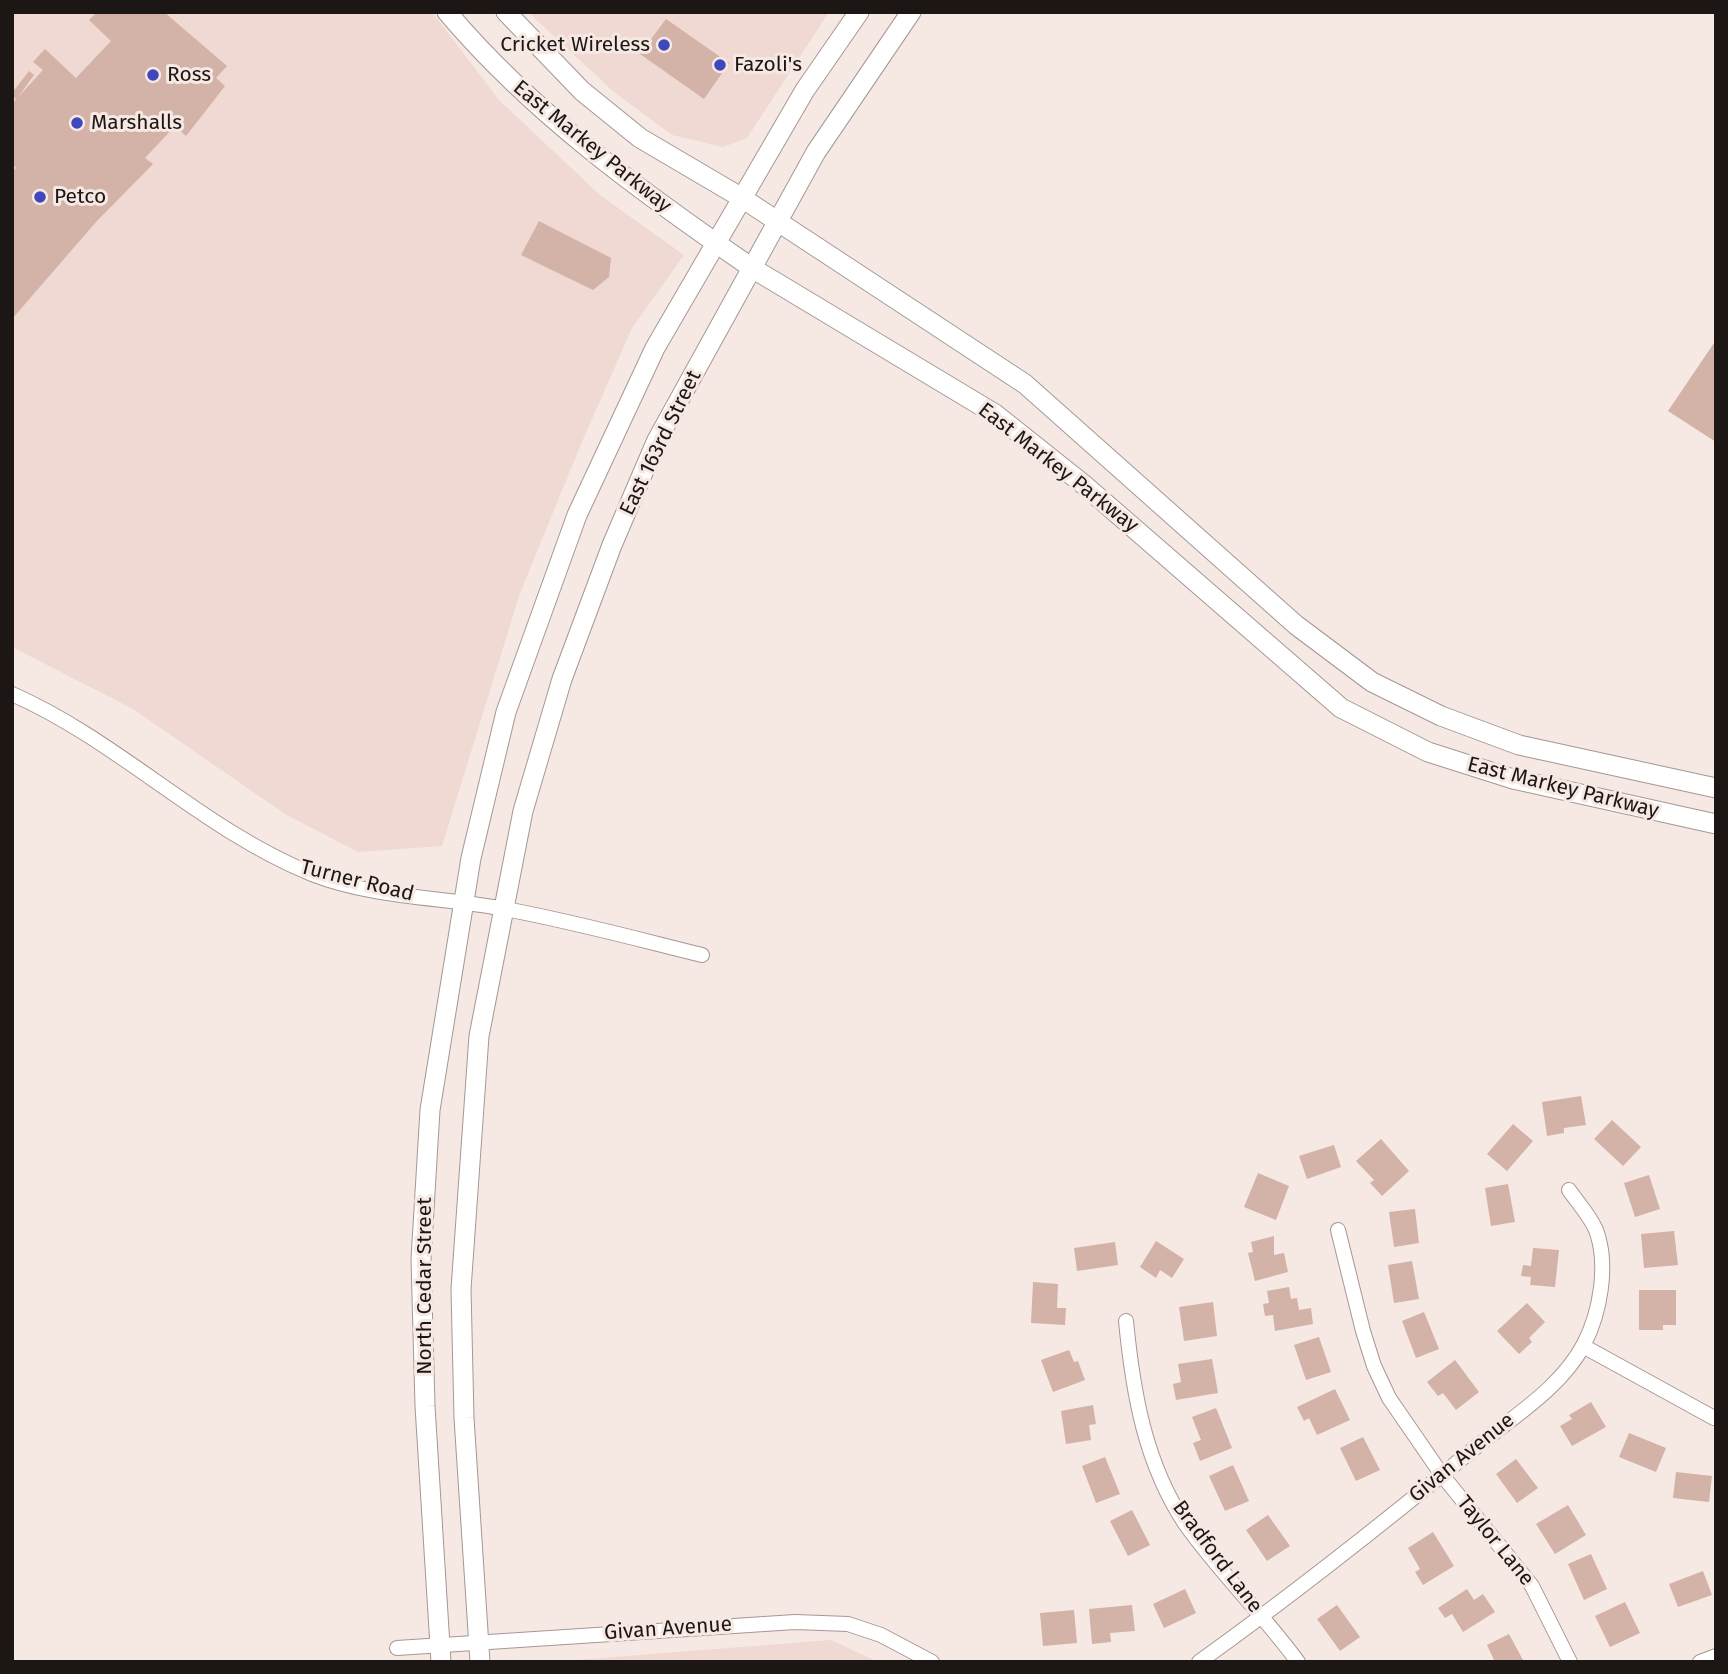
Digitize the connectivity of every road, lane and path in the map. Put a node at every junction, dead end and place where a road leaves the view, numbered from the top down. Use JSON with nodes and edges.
{"nodes":[{"id":1,"x":447,"y":12,"type":"edge"},
{"id":2,"x":506,"y":12,"type":"edge"},
{"id":3,"x":859,"y":12,"type":"edge"},
{"id":4,"x":911,"y":12,"type":"edge"},
{"id":5,"x":742,"y":198,"type":"junction"},
{"id":6,"x":778,"y":221,"type":"junction"},
{"id":7,"x":715,"y":243,"type":"junction"},
{"id":8,"x":752,"y":268,"type":"junction"},
{"id":9,"x":12,"y":694,"type":"edge"},
{"id":10,"x":1716,"y":788,"type":"edge"},
{"id":11,"x":1716,"y":824,"type":"edge"},
{"id":12,"x":462,"y":907,"type":"junction"},
{"id":13,"x":504,"y":911,"type":"junction"},
{"id":14,"x":702,"y":955,"type":"dead end"},
{"id":15,"x":1569,"y":1191,"type":"dead end"},
{"id":16,"x":1338,"y":1230,"type":"dead end"},
{"id":17,"x":1126,"y":1321,"type":"dead end"},
{"id":18,"x":1583,"y":1346,"type":"junction"},
{"id":19,"x":1714,"y":1418,"type":"dead end"},
{"id":20,"x":1442,"y":1475,"type":"junction"},
{"id":21,"x":1262,"y":1616,"type":"junction"},
{"id":22,"x":397,"y":1648,"type":"dead end"},
{"id":23,"x":479,"y":1652,"type":"edge"},
{"id":24,"x":440,"y":1653,"type":"edge"},
{"id":25,"x":1716,"y":1656,"type":"edge"},
{"id":26,"x":932,"y":1662,"type":"edge"},
{"id":27,"x":1199,"y":1662,"type":"edge"},
{"id":28,"x":1298,"y":1662,"type":"edge"},
{"id":29,"x":1570,"y":1662,"type":"edge"},
{"id":30,"x":1700,"y":1662,"type":"edge"}],
"edges":[{"from":1,"to":7,"type":"main road","name":"East Markey Parkway"},
{"from":2,"to":5,"type":"main road","name":"East Markey Parkway"},
{"from":3,"to":5,"type":"main road"},
{"from":4,"to":6,"type":"main road","name":"East 163rd Street"},
{"from":5,"to":6,"type":"main road","name":"East Markey Parkway"},
{"from":5,"to":7,"type":"main road"},
{"from":6,"to":8,"type":"main road","name":"East 163rd Street"},
{"from":6,"to":10,"type":"main road","name":"East Markey Parkway"},
{"from":7,"to":8,"type":"main road","name":"East Markey Parkway"},
{"from":7,"to":12,"type":"main road"},
{"from":8,"to":11,"type":"main road","name":"East Markey Parkway"},
{"from":8,"to":13,"type":"main road","name":"East 163rd Street"},
{"from":9,"to":12,"type":"street","name":"Turner Road"},
{"from":12,"to":13,"type":"street","name":"Turner Road"},
{"from":12,"to":24,"type":"main road","name":"North Cedar Street"},
{"from":13,"to":14,"type":"street","name":"Turner Road"},
{"from":13,"to":23,"type":"main road","name":"North Cedar Street"},
{"from":15,"to":18,"type":"street","name":"Givan Avenue"},
{"from":16,"to":20,"type":"street","name":"Taylor Lane"},
{"from":17,"to":21,"type":"street","name":"Bradford Lane"},
{"from":18,"to":19,"type":"street"},
{"from":18,"to":20,"type":"street","name":"Givan Avenue"},
{"from":20,"to":21,"type":"street","name":"Givan Avenue"},
{"from":20,"to":29,"type":"street","name":"Taylor Lane"},
{"from":21,"to":27,"type":"street","name":"Givan Avenue"},
{"from":21,"to":28,"type":"street","name":"Bradford Lane"},
{"from":22,"to":24,"type":"street","name":"Givan Avenue"},
{"from":23,"to":24,"type":"street","name":"Givan Avenue"},
{"from":23,"to":26,"type":"street","name":"Givan Avenue"},
{"from":25,"to":30,"type":"street"}]}
